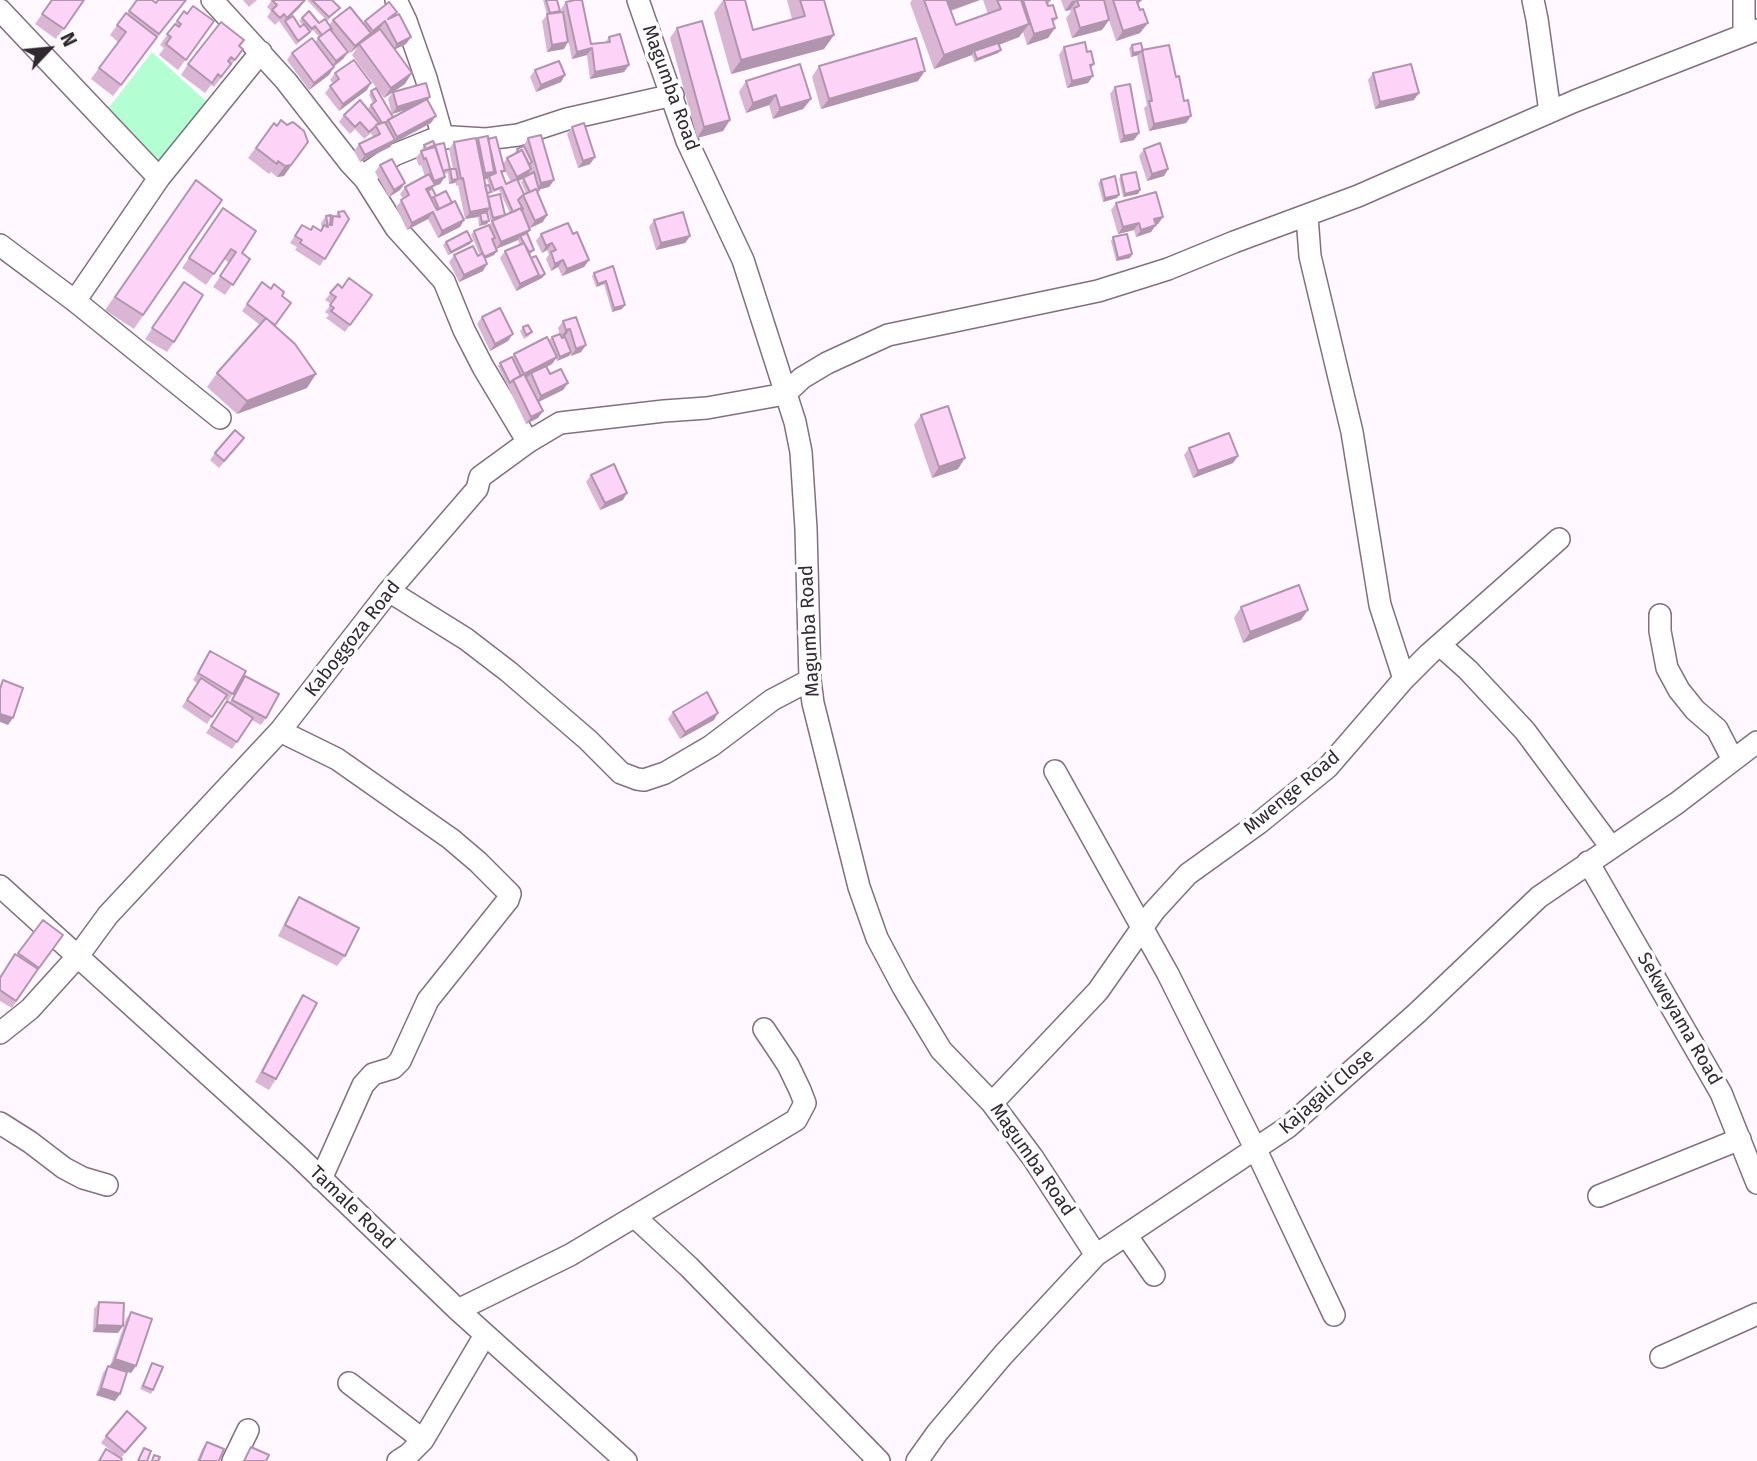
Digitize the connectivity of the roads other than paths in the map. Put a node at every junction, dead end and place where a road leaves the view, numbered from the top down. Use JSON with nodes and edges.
{"nodes":[{"id":1,"x":212,"y":0,"type":"edge"},
{"id":2,"x":396,"y":0,"type":"edge"},
{"id":3,"x":638,"y":0,"type":"edge"},
{"id":4,"x":1533,"y":0,"type":"edge"},
{"id":5,"x":1744,"y":0,"type":"edge"},
{"id":6,"x":0,"y":10,"type":"edge"},
{"id":7,"x":1750,"y":32,"type":"edge"},
{"id":8,"x":261,"y":52,"type":"junction"},
{"id":9,"x":673,"y":95,"type":"junction"},
{"id":10,"x":1550,"y":112,"type":"junction"},
{"id":11,"x":443,"y":138,"type":"junction"},
{"id":12,"x":363,"y":176,"type":"junction"},
{"id":13,"x":159,"y":178,"type":"junction"},
{"id":14,"x":1307,"y":216,"type":"junction"},
{"id":15,"x":0,"y":245,"type":"edge"},
{"id":16,"x":75,"y":301,"type":"junction"},
{"id":17,"x":785,"y":394,"type":"junction"},
{"id":18,"x":220,"y":418,"type":"dead end"},
{"id":19,"x":528,"y":442,"type":"junction"},
{"id":20,"x":1559,"y":539,"type":"dead end"},
{"id":21,"x":389,"y":591,"type":"junction"},
{"id":22,"x":1660,"y":615,"type":"dead end"},
{"id":23,"x":1440,"y":645,"type":"junction"},
{"id":24,"x":1404,"y":679,"type":"junction"},
{"id":25,"x":810,"y":680,"type":"junction"},
{"id":26,"x":280,"y":731,"type":"junction"},
{"id":27,"x":1757,"y":743,"type":"edge"},
{"id":28,"x":1733,"y":760,"type":"junction"},
{"id":29,"x":1055,"y":771,"type":"dead end"},
{"id":30,"x":1611,"y":847,"type":"junction"},
{"id":31,"x":1588,"y":862,"type":"junction"},
{"id":32,"x":0,"y":886,"type":"edge"},
{"id":33,"x":1142,"y":929,"type":"junction"},
{"id":34,"x":78,"y":956,"type":"junction"},
{"id":35,"x":764,"y":1029,"type":"dead end"},
{"id":36,"x":0,"y":1033,"type":"edge"},
{"id":37,"x":992,"y":1103,"type":"junction"},
{"id":38,"x":0,"y":1123,"type":"edge"},
{"id":39,"x":1740,"y":1139,"type":"junction"},
{"id":40,"x":1256,"y":1150,"type":"junction"},
{"id":41,"x":321,"y":1179,"type":"junction"},
{"id":42,"x":1757,"y":1183,"type":"edge"},
{"id":43,"x":107,"y":1185,"type":"dead end"},
{"id":44,"x":1599,"y":1196,"type":"dead end"},
{"id":45,"x":635,"y":1217,"type":"junction"},
{"id":46,"x":1126,"y":1235,"type":"junction"},
{"id":47,"x":1096,"y":1255,"type":"junction"},
{"id":48,"x":1154,"y":1275,"type":"dead end"},
{"id":49,"x":457,"y":1310,"type":"junction"},
{"id":50,"x":1757,"y":1314,"type":"edge"},
{"id":51,"x":1334,"y":1315,"type":"dead end"},
{"id":52,"x":485,"y":1335,"type":"junction"},
{"id":53,"x":1661,"y":1357,"type":"dead end"},
{"id":54,"x":349,"y":1383,"type":"dead end"},
{"id":55,"x":248,"y":1430,"type":"dead end"},
{"id":56,"x":423,"y":1440,"type":"junction"},
{"id":57,"x":233,"y":1461,"type":"edge"},
{"id":58,"x":398,"y":1461,"type":"edge"},
{"id":59,"x":626,"y":1461,"type":"edge"},
{"id":60,"x":879,"y":1461,"type":"edge"},
{"id":61,"x":918,"y":1461,"type":"edge"}],
"edges":[{"from":1,"to":8,"type":"street"},
{"from":2,"to":11,"type":"street"},
{"from":3,"to":9,"type":"street","name":"Magumba Road"},
{"from":4,"to":10,"type":"street"},
{"from":5,"to":7,"type":"street"},
{"from":6,"to":13,"type":"street"},
{"from":7,"to":10,"type":"street"},
{"from":8,"to":12,"type":"street"},
{"from":8,"to":13,"type":"street"},
{"from":9,"to":11,"type":"street"},
{"from":9,"to":17,"type":"street","name":"Magumba Road"},
{"from":10,"to":14,"type":"street"},
{"from":11,"to":12,"type":"street"},
{"from":12,"to":19,"type":"street"},
{"from":13,"to":16,"type":"street"},
{"from":14,"to":17,"type":"street"},
{"from":14,"to":24,"type":"street"},
{"from":15,"to":16,"type":"street"},
{"from":16,"to":18,"type":"street"},
{"from":17,"to":19,"type":"street","name":"Kaboggoza Road"},
{"from":17,"to":25,"type":"street","name":"Magumba Road"},
{"from":19,"to":21,"type":"street","name":"Kaboggoza Road"},
{"from":20,"to":23,"type":"street","name":"Mwenge Road"},
{"from":21,"to":25,"type":"street"},
{"from":21,"to":26,"type":"street","name":"Kaboggoza Road"},
{"from":22,"to":28,"type":"street"},
{"from":23,"to":24,"type":"street","name":"Mwenge Road"},
{"from":23,"to":30,"type":"street"},
{"from":24,"to":33,"type":"street","name":"Mwenge Road"},
{"from":25,"to":37,"type":"street","name":"Magumba Road"},
{"from":26,"to":34,"type":"street","name":"Kaboggoza Road"},
{"from":26,"to":41,"type":"street"},
{"from":27,"to":28,"type":"street","name":"Kajagali Close"},
{"from":28,"to":30,"type":"street","name":"Kajagali Close"},
{"from":29,"to":33,"type":"street"},
{"from":30,"to":31,"type":"street","name":"Kajagali Close"},
{"from":31,"to":39,"type":"street","name":"Sekweyama Road"},
{"from":31,"to":40,"type":"street","name":"Kajagali Close"},
{"from":32,"to":34,"type":"street","name":"Tamale Road"},
{"from":33,"to":37,"type":"street","name":"Mwenge Road"},
{"from":33,"to":40,"type":"street"},
{"from":34,"to":36,"type":"street","name":"Kaboggoza Road"},
{"from":34,"to":41,"type":"street","name":"Tamale Road"},
{"from":35,"to":45,"type":"street"},
{"from":37,"to":47,"type":"street","name":"Magumba Road"},
{"from":38,"to":43,"type":"street"},
{"from":39,"to":42,"type":"street","name":"Sekweyama Road"},
{"from":39,"to":44,"type":"street"},
{"from":40,"to":46,"type":"street","name":"Kajagali Close"},
{"from":40,"to":51,"type":"street"},
{"from":41,"to":49,"type":"street","name":"Tamale Road"},
{"from":45,"to":49,"type":"street"},
{"from":45,"to":60,"type":"street"},
{"from":46,"to":47,"type":"street","name":"Kajagali Close"},
{"from":46,"to":48,"type":"street"},
{"from":47,"to":61,"type":"street","name":"Kajagali Close"},
{"from":49,"to":52,"type":"street","name":"Tamale Road"},
{"from":50,"to":53,"type":"street"},
{"from":52,"to":56,"type":"street"},
{"from":52,"to":59,"type":"street","name":"Tamale Road"},
{"from":54,"to":56,"type":"street"},
{"from":55,"to":57,"type":"street"},
{"from":56,"to":58,"type":"street"}]}
